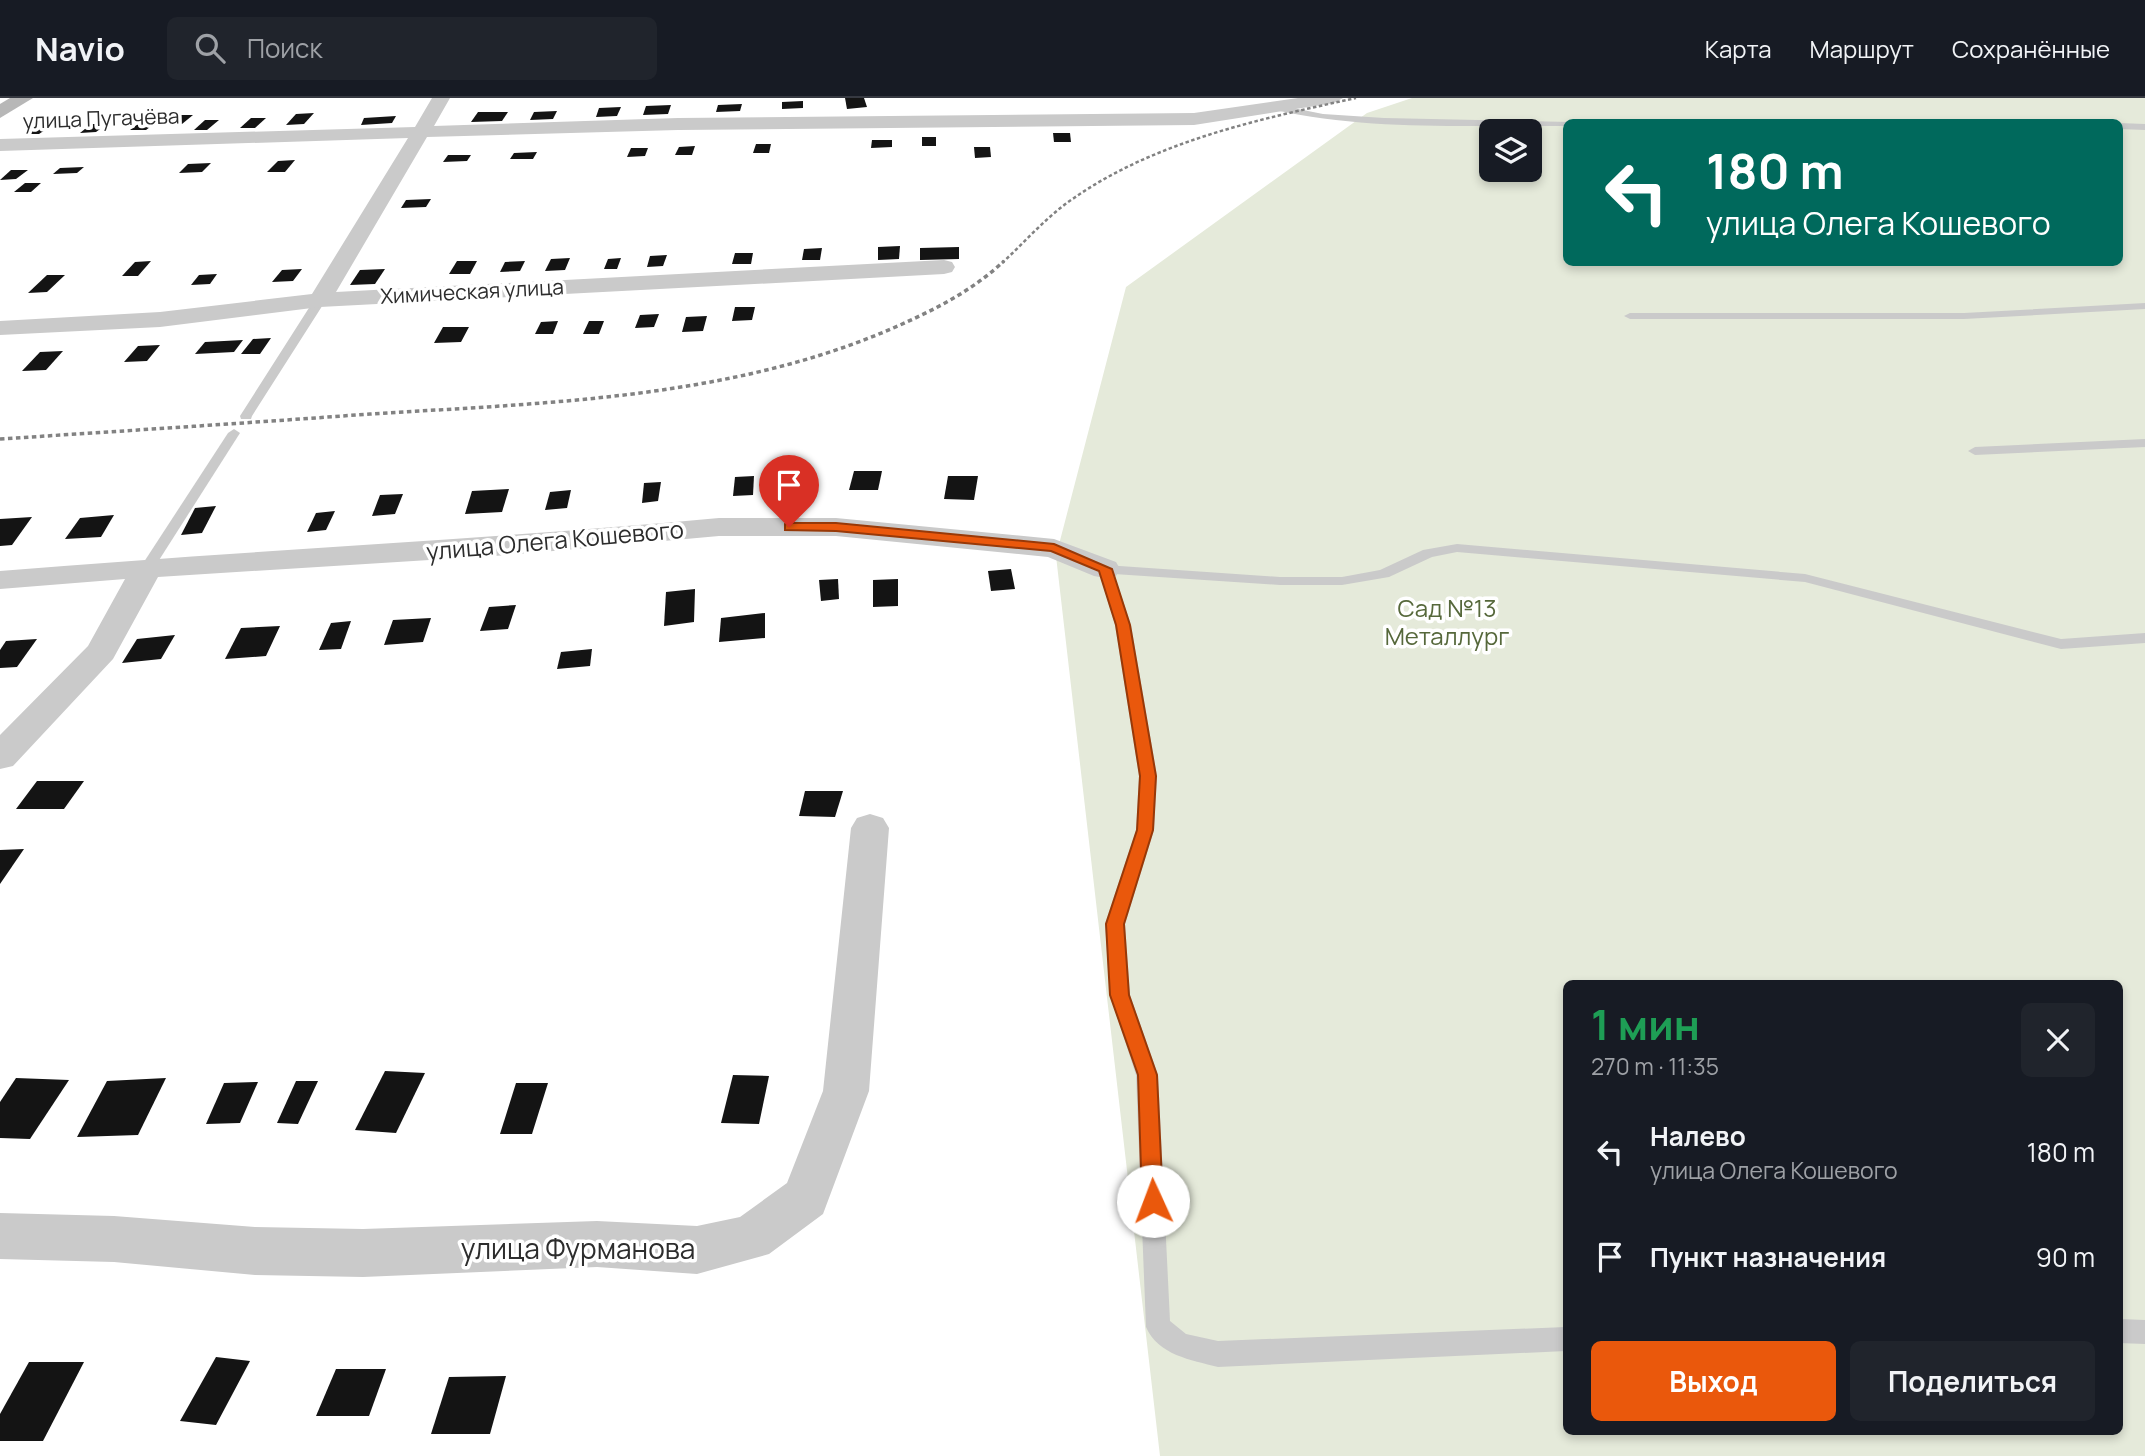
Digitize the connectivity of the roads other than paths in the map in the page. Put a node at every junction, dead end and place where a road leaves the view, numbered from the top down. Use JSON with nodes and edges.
{"nodes":[{"id":1,"x":24,"y":98,"type":"edge"},
{"id":2,"x":441,"y":98,"type":"edge"},
{"id":3,"x":956,"y":98,"type":"edge"},
{"id":4,"x":1335,"y":98,"type":"edge"},
{"id":5,"x":1278,"y":108,"type":"junction"},
{"id":6,"x":0,"y":112,"type":"edge"},
{"id":7,"x":961,"y":123,"type":"junction"},
{"id":8,"x":1563,"y":123,"type":"edge"},
{"id":9,"x":2123,"y":126,"type":"edge"},
{"id":10,"x":2145,"y":127,"type":"edge"},
{"id":11,"x":422,"y":132,"type":"junction"},
{"id":12,"x":0,"y":145,"type":"edge"},
{"id":13,"x":944,"y":267,"type":"dead end"},
{"id":14,"x":320,"y":300,"type":"junction"},
{"id":15,"x":2145,"y":306,"type":"edge"},
{"id":16,"x":1630,"y":316,"type":"dead end"},
{"id":17,"x":0,"y":328,"type":"edge"},
{"id":18,"x":246,"y":416,"type":"dead end"},
{"id":19,"x":234,"y":433,"type":"dead end"},
{"id":20,"x":2145,"y":443,"type":"edge"},
{"id":21,"x":1975,"y":451,"type":"dead end"},
{"id":22,"x":147,"y":568,"type":"junction"},
{"id":23,"x":1105,"y":569,"type":"junction"},
{"id":24,"x":0,"y":580,"type":"edge"},
{"id":25,"x":2145,"y":638,"type":"edge"},
{"id":26,"x":0,"y":757,"type":"edge"},
{"id":27,"x":870,"y":828,"type":"dead end"},
{"id":28,"x":0,"y":1236,"type":"edge"},
{"id":29,"x":2123,"y":1331,"type":"edge"},
{"id":30,"x":2145,"y":1332,"type":"edge"},
{"id":31,"x":1563,"y":1339,"type":"edge"}],
"edges":[{"from":1,"to":6,"type":"street"},
{"from":2,"to":11,"type":"street"},
{"from":3,"to":7,"type":"street"},
{"from":4,"to":5,"type":"street","name":"улица Пугачёва"},
{"from":5,"to":7,"type":"street","name":"улица Пугачёва"},
{"from":5,"to":8,"type":"lane"},
{"from":7,"to":11,"type":"street","name":"улица Пугачёва"},
{"from":9,"to":10,"type":"lane"},
{"from":11,"to":12,"type":"street","name":"улица Пугачёва"},
{"from":11,"to":14,"type":"street"},
{"from":13,"to":14,"type":"street","name":"Химическая улица"},
{"from":14,"to":17,"type":"street","name":"Химическая улица"},
{"from":14,"to":18,"type":"lane"},
{"from":15,"to":16,"type":"lane"},
{"from":19,"to":22,"type":"lane"},
{"from":20,"to":21,"type":"lane"},
{"from":22,"to":23,"type":"street","name":"улица Олега Кошевого"},
{"from":22,"to":24,"type":"street","name":"улица Олега Кошевого"},
{"from":22,"to":26,"type":"street"},
{"from":23,"to":25,"type":"lane"},
{"from":23,"to":31,"type":"lane"},
{"from":27,"to":28,"type":"street","name":"улица Фурманова"},
{"from":29,"to":30,"type":"lane"}]}
